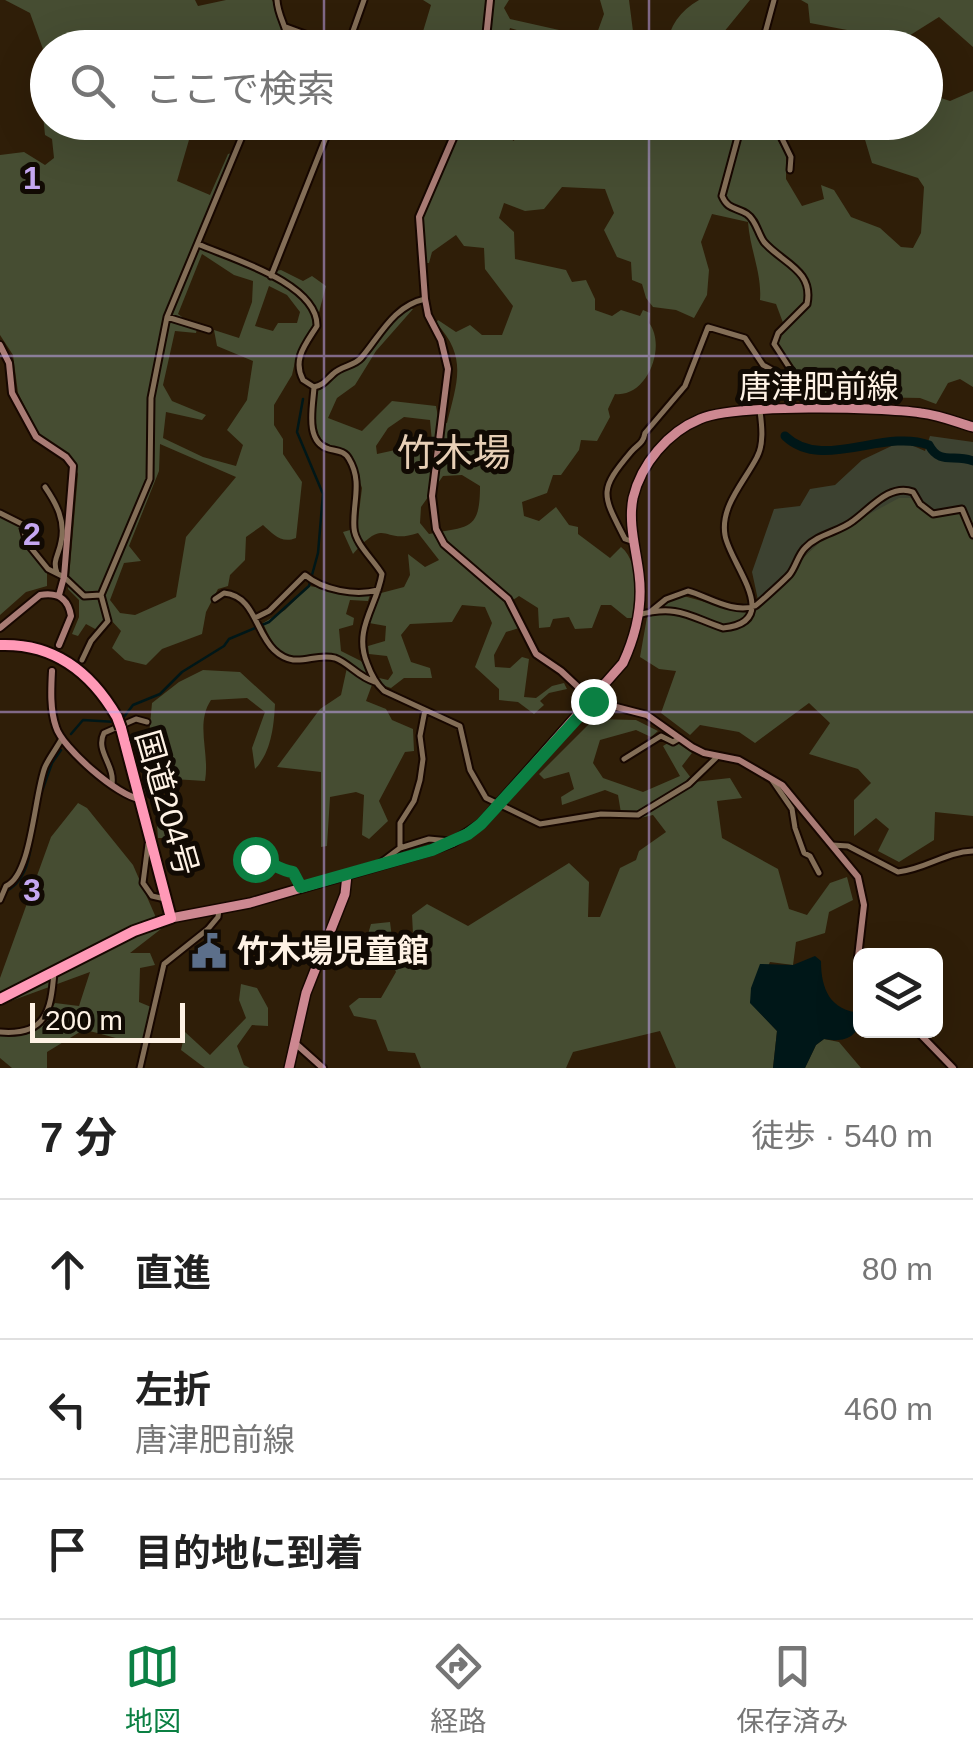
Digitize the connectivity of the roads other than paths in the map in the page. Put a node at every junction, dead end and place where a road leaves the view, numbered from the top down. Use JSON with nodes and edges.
{"nodes":[{"id":1,"x":277,"y":0,"type":"edge"},
{"id":2,"x":364,"y":0,"type":"edge"},
{"id":3,"x":490,"y":0,"type":"edge"},
{"id":4,"x":774,"y":0,"type":"edge"},
{"id":5,"x":286,"y":27,"type":"junction"},
{"id":6,"x":286,"y":30,"type":"edge"},
{"id":7,"x":294,"y":30,"type":"edge"},
{"id":8,"x":352,"y":30,"type":"edge"},
{"id":9,"x":488,"y":30,"type":"edge"},
{"id":10,"x":766,"y":30,"type":"edge"},
{"id":11,"x":241,"y":140,"type":"edge"},
{"id":12,"x":325,"y":140,"type":"edge"},
{"id":13,"x":452,"y":140,"type":"edge"},
{"id":14,"x":737,"y":140,"type":"edge"},
{"id":15,"x":783,"y":140,"type":"edge"},
{"id":16,"x":790,"y":170,"type":"dead end"},
{"id":17,"x":198,"y":244,"type":"junction"},
{"id":18,"x":271,"y":276,"type":"junction"},
{"id":19,"x":424,"y":299,"type":"junction"},
{"id":20,"x":167,"y":317,"type":"junction"},
{"id":21,"x":209,"y":330,"type":"dead end"},
{"id":22,"x":0,"y":345,"type":"edge"},
{"id":23,"x":314,"y":387,"type":"junction"},
{"id":24,"x":811,"y":406,"type":"junction"},
{"id":25,"x":760,"y":411,"type":"junction"},
{"id":26,"x":973,"y":427,"type":"edge"},
{"id":27,"x":45,"y":486,"type":"dead end"},
{"id":28,"x":0,"y":513,"type":"edge"},
{"id":29,"x":973,"y":535,"type":"edge"},
{"id":30,"x":634,"y":542,"type":"junction"},
{"id":31,"x":60,"y":575,"type":"junction"},
{"id":32,"x":378,"y":590,"type":"junction"},
{"id":33,"x":59,"y":595,"type":"junction"},
{"id":34,"x":101,"y":595,"type":"junction"},
{"id":35,"x":215,"y":599,"type":"dead end"},
{"id":36,"x":752,"y":606,"type":"junction"},
{"id":37,"x":650,"y":612,"type":"junction"},
{"id":38,"x":638,"y":615,"type":"junction"},
{"id":39,"x":256,"y":620,"type":"junction"},
{"id":40,"x":0,"y":628,"type":"edge"},
{"id":41,"x":0,"y":645,"type":"edge"},
{"id":42,"x":59,"y":646,"type":"dead end"},
{"id":43,"x":82,"y":660,"type":"dead end"},
{"id":44,"x":52,"y":670,"type":"dead end"},
{"id":45,"x":375,"y":682,"type":"junction"},
{"id":46,"x":593,"y":701,"type":"junction"},
{"id":47,"x":425,"y":710,"type":"junction"},
{"id":48,"x":147,"y":722,"type":"dead end"},
{"id":49,"x":680,"y":738,"type":"junction"},
{"id":50,"x":61,"y":740,"type":"junction"},
{"id":51,"x":718,"y":756,"type":"junction"},
{"id":52,"x":624,"y":759,"type":"dead end"},
{"id":53,"x":772,"y":777,"type":"junction"},
{"id":54,"x":112,"y":784,"type":"junction"},
{"id":55,"x":140,"y":799,"type":"junction"},
{"id":56,"x":498,"y":805,"type":"junction"},
{"id":57,"x":153,"y":842,"type":"junction"},
{"id":58,"x":453,"y":842,"type":"junction"},
{"id":59,"x":832,"y":845,"type":"junction"},
{"id":60,"x":400,"y":848,"type":"junction"},
{"id":61,"x":973,"y":851,"type":"edge"},
{"id":62,"x":255,"y":859,"type":"dead end"},
{"id":63,"x":379,"y":866,"type":"junction"},
{"id":64,"x":346,"y":874,"type":"junction"},
{"id":65,"x":819,"y":874,"type":"dead end"},
{"id":66,"x":301,"y":887,"type":"junction"},
{"id":67,"x":3,"y":894,"type":"edge"},
{"id":68,"x":168,"y":900,"type":"junction"},
{"id":69,"x":219,"y":910,"type":"junction"},
{"id":70,"x":172,"y":918,"type":"junction"},
{"id":71,"x":859,"y":948,"type":"edge"},
{"id":72,"x":54,"y":972,"type":"junction"},
{"id":73,"x":0,"y":999,"type":"edge"},
{"id":74,"x":0,"y":1032,"type":"edge"},
{"id":75,"x":924,"y":1038,"type":"edge"},
{"id":76,"x":295,"y":1043,"type":"junction"},
{"id":77,"x":140,"y":1068,"type":"edge"},
{"id":78,"x":289,"y":1068,"type":"edge"},
{"id":79,"x":322,"y":1068,"type":"edge"},
{"id":80,"x":953,"y":1068,"type":"edge"}],
"edges":[{"from":1,"to":5,"type":"street"},
{"from":2,"to":8,"type":"street"},
{"from":3,"to":9,"type":"street"},
{"from":4,"to":10,"type":"street"},
{"from":5,"to":6,"type":"street"},
{"from":5,"to":7,"type":"street"},
{"from":11,"to":17,"type":"street"},
{"from":12,"to":18,"type":"street"},
{"from":13,"to":19,"type":"street"},
{"from":14,"to":24,"type":"street"},
{"from":15,"to":16,"type":"street"},
{"from":17,"to":18,"type":"street"},
{"from":17,"to":20,"type":"street"},
{"from":18,"to":23,"type":"street"},
{"from":19,"to":23,"type":"street"},
{"from":19,"to":46,"type":"street"},
{"from":20,"to":21,"type":"street"},
{"from":20,"to":34,"type":"street"},
{"from":22,"to":31,"type":"street"},
{"from":23,"to":32,"type":"street"},
{"from":24,"to":25,"type":"main road","name":"唐津肥前線"},
{"from":24,"to":26,"type":"main road","name":"唐津肥前線"},
{"from":24,"to":30,"type":"street"},
{"from":25,"to":30,"type":"main road","name":"唐津肥前線"},
{"from":25,"to":36,"type":"street"},
{"from":27,"to":31,"type":"street"},
{"from":28,"to":31,"type":"street"},
{"from":29,"to":36,"type":"street"},
{"from":30,"to":38,"type":"main road","name":"唐津肥前線"},
{"from":31,"to":33,"type":"street"},
{"from":31,"to":34,"type":"street"},
{"from":32,"to":39,"type":"street"},
{"from":32,"to":45,"type":"street"},
{"from":33,"to":40,"type":"street"},
{"from":33,"to":42,"type":"street"},
{"from":34,"to":43,"type":"street"},
{"from":35,"to":39,"type":"street"},
{"from":36,"to":37,"type":"street"},
{"from":36,"to":37,"type":"street"},
{"from":37,"to":38,"type":"street"},
{"from":38,"to":46,"type":"main road","name":"唐津肥前線"},
{"from":39,"to":45,"type":"street"},
{"from":41,"to":55,"type":"highway","name":"国道204号"},
{"from":44,"to":50,"type":"street"},
{"from":45,"to":47,"type":"street"},
{"from":46,"to":49,"type":"street"},
{"from":46,"to":56,"type":"main road","name":"唐津肥前線"},
{"from":47,"to":56,"type":"street"},
{"from":47,"to":60,"type":"street"},
{"from":48,"to":54,"type":"street"},
{"from":49,"to":51,"type":"street"},
{"from":49,"to":52,"type":"street"},
{"from":50,"to":54,"type":"street"},
{"from":50,"to":67,"type":"street"},
{"from":51,"to":53,"type":"street"},
{"from":51,"to":56,"type":"street"},
{"from":53,"to":59,"type":"street"},
{"from":53,"to":65,"type":"street"},
{"from":54,"to":55,"type":"street"},
{"from":55,"to":57,"type":"highway","name":"国道204号"},
{"from":56,"to":58,"type":"main road","name":"唐津肥前線"},
{"from":57,"to":68,"type":"highway","name":"国道204号"},
{"from":57,"to":68,"type":"street"},
{"from":58,"to":60,"type":"street"},
{"from":58,"to":63,"type":"main road","name":"唐津肥前線"},
{"from":59,"to":61,"type":"street"},
{"from":59,"to":71,"type":"street"},
{"from":60,"to":63,"type":"street"},
{"from":62,"to":66,"type":"street"},
{"from":63,"to":64,"type":"main road","name":"唐津肥前線"},
{"from":64,"to":66,"type":"main road","name":"唐津肥前線"},
{"from":64,"to":76,"type":"main road"},
{"from":66,"to":69,"type":"main road","name":"唐津肥前線"},
{"from":68,"to":70,"type":"highway","name":"国道204号"},
{"from":69,"to":70,"type":"main road","name":"唐津肥前線"},
{"from":69,"to":77,"type":"street"},
{"from":70,"to":72,"type":"highway","name":"国道204号"},
{"from":72,"to":73,"type":"highway","name":"国道204号"},
{"from":72,"to":74,"type":"street"},
{"from":75,"to":80,"type":"street"},
{"from":76,"to":78,"type":"main road"},
{"from":76,"to":79,"type":"street"}]}
